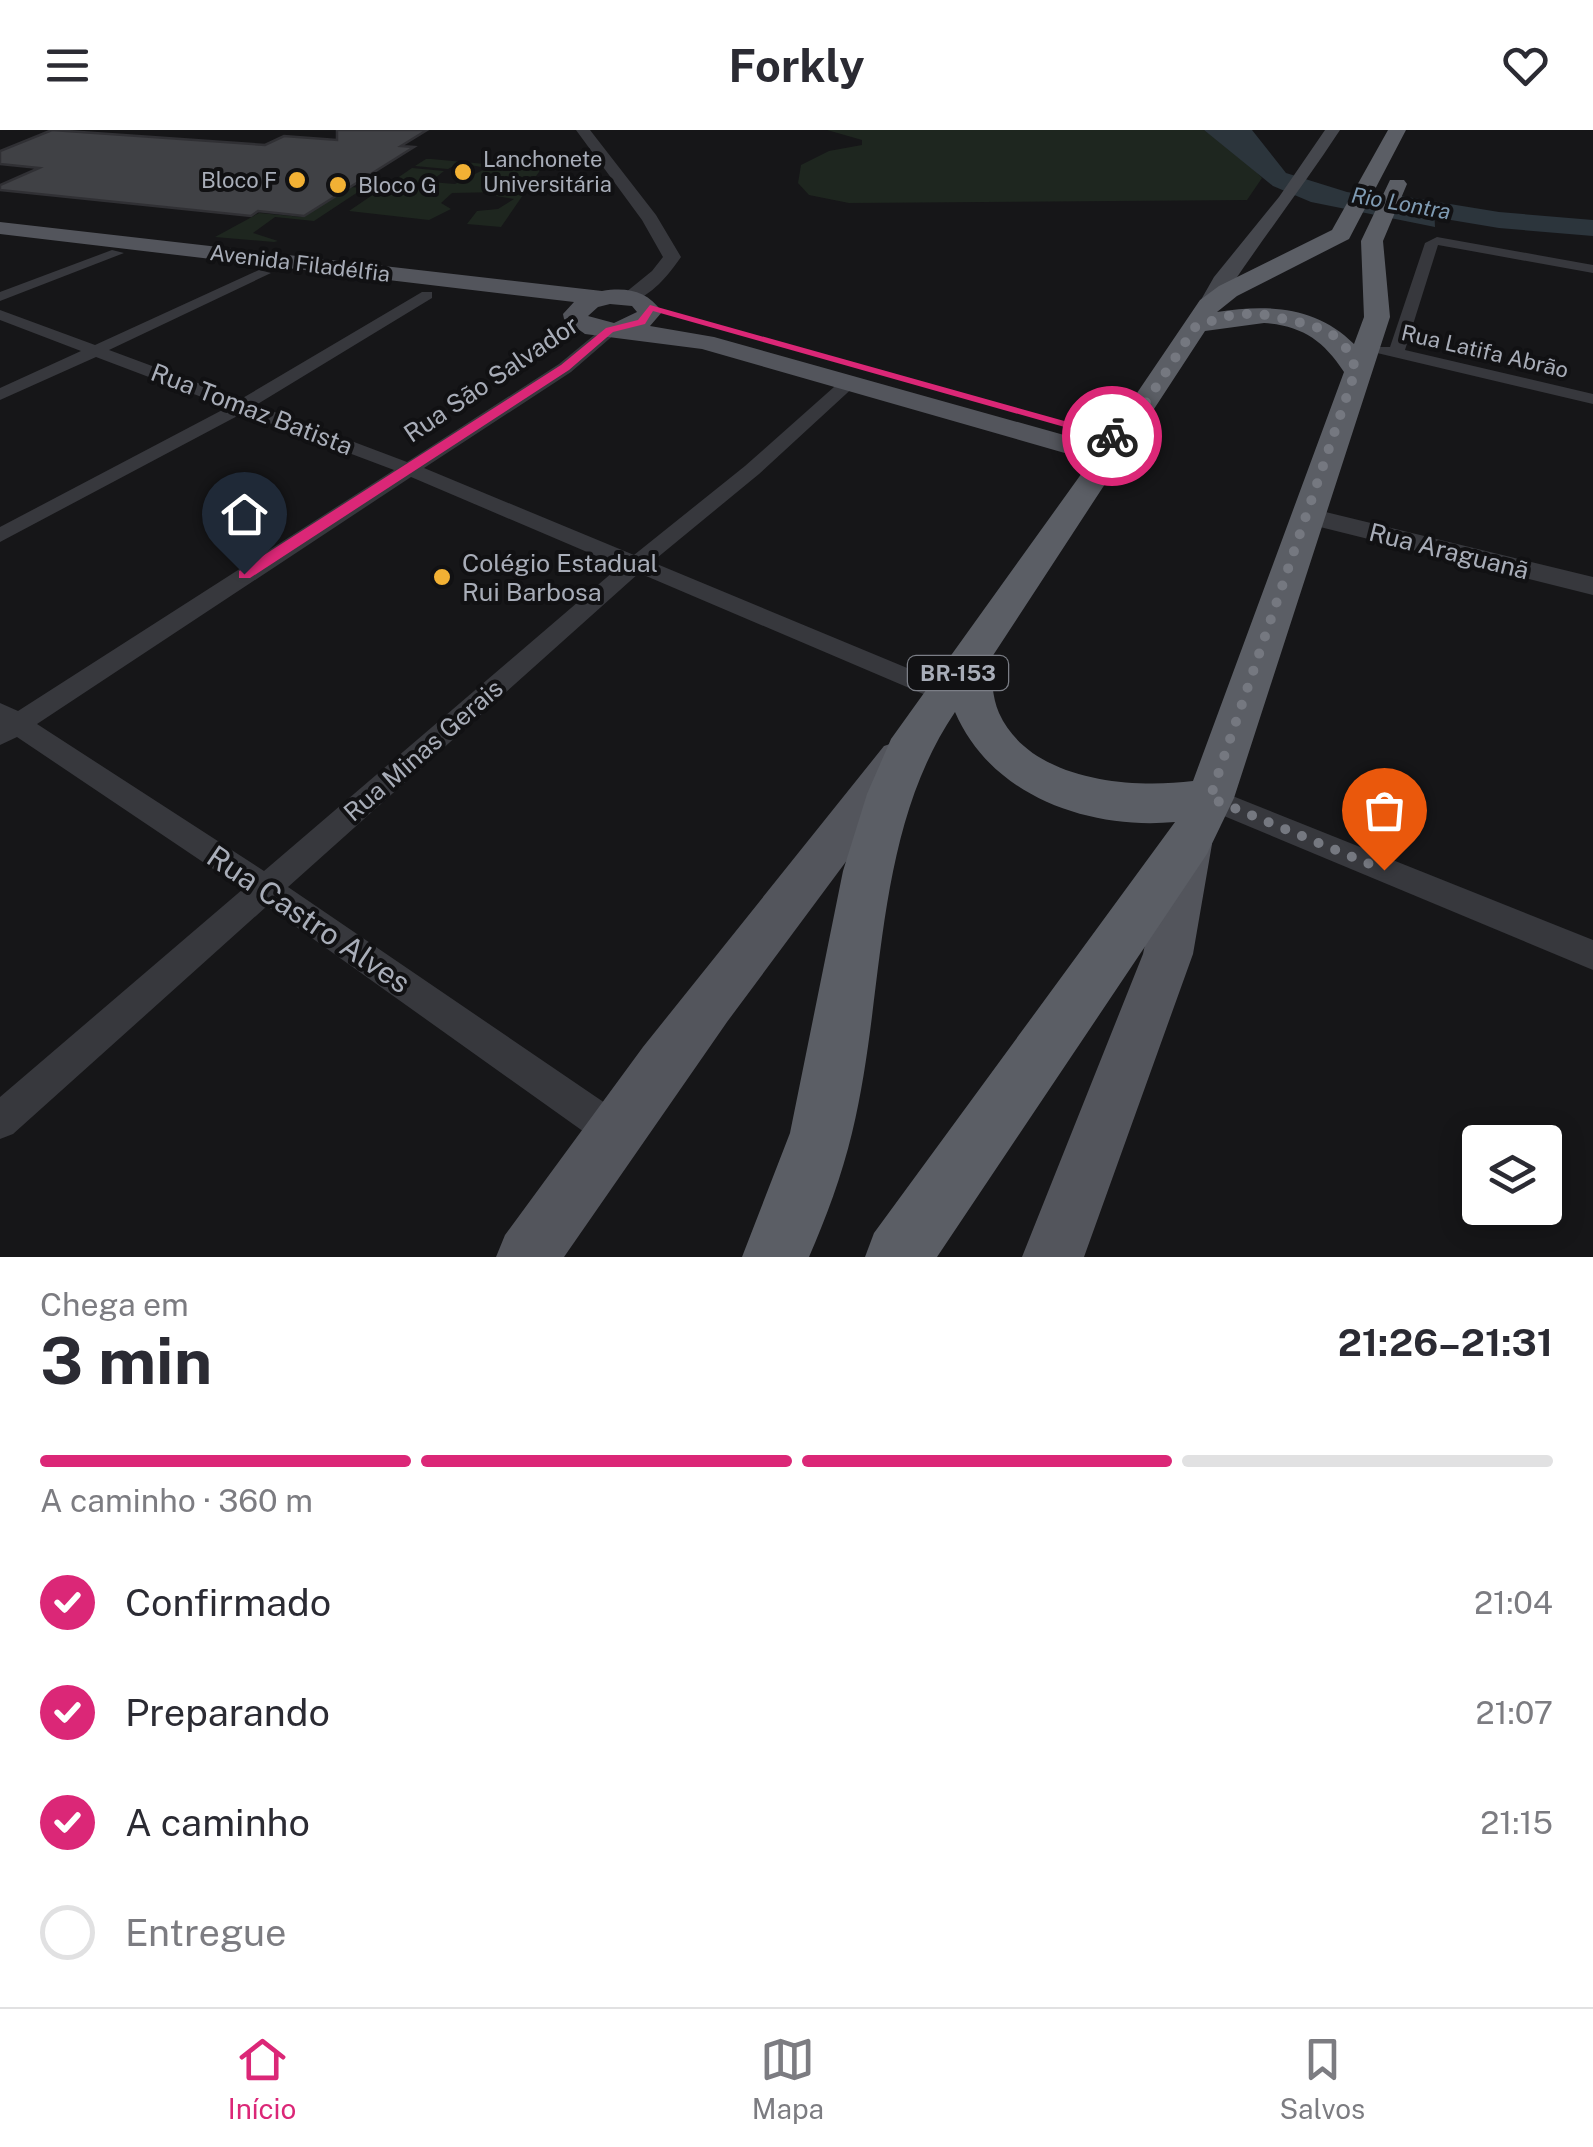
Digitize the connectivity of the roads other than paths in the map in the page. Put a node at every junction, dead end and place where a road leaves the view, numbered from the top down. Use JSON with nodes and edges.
{"nodes":[{"id":1,"x":583,"y":130,"type":"edge"},
{"id":2,"x":1333,"y":130,"type":"edge"},
{"id":3,"x":1397,"y":130,"type":"edge"},
{"id":4,"x":1408,"y":161,"type":"dead end"},
{"id":5,"x":1372,"y":202,"type":"junction"},
{"id":6,"x":0,"y":228,"type":"edge"},
{"id":7,"x":0,"y":238,"type":"edge"},
{"id":8,"x":116,"y":253,"type":"junction"},
{"id":9,"x":1593,"y":268,"type":"edge"},
{"id":10,"x":264,"y":273,"type":"junction"},
{"id":11,"x":427,"y":295,"type":"junction"},
{"id":12,"x":0,"y":297,"type":"edge"},
{"id":13,"x":600,"y":298,"type":"junction"},
{"id":14,"x":640,"y":302,"type":"junction"},
{"id":15,"x":0,"y":315,"type":"edge"},
{"id":16,"x":1202,"y":316,"type":"junction"},
{"id":17,"x":576,"y":319,"type":"junction"},
{"id":18,"x":616,"y":329,"type":"junction"},
{"id":19,"x":100,"y":351,"type":"junction"},
{"id":20,"x":1373,"y":356,"type":"junction"},
{"id":21,"x":849,"y":383,"type":"junction"},
{"id":22,"x":0,"y":395,"type":"edge"},
{"id":23,"x":1593,"y":398,"type":"edge"},
{"id":24,"x":244,"y":405,"type":"junction"},
{"id":25,"x":1116,"y":448,"type":"junction"},
{"id":26,"x":407,"y":468,"type":"junction"},
{"id":27,"x":1306,"y":515,"type":"junction"},
{"id":28,"x":0,"y":536,"type":"edge"},
{"id":29,"x":637,"y":563,"type":"junction"},
{"id":30,"x":1593,"y":586,"type":"edge"},
{"id":31,"x":970,"y":656,"type":"junction"},
{"id":32,"x":944,"y":693,"type":"junction"},
{"id":33,"x":6,"y":723,"type":"edge"},
{"id":34,"x":914,"y":739,"type":"junction"},
{"id":35,"x":1200,"y":819,"type":"junction"},
{"id":36,"x":266,"y":888,"type":"junction"},
{"id":37,"x":1593,"y":956,"type":"edge"},
{"id":38,"x":0,"y":1122,"type":"edge"},
{"id":39,"x":614,"y":1130,"type":"junction"},
{"id":40,"x":527,"y":1257,"type":"edge"},
{"id":41,"x":775,"y":1257,"type":"edge"},
{"id":42,"x":898,"y":1257,"type":"edge"},
{"id":43,"x":1053,"y":1257,"type":"edge"}],
"edges":[{"from":1,"to":14,"type":"street"},
{"from":2,"to":16,"type":"main road"},
{"from":3,"to":5,"type":"highway","number":"BR-153"},
{"from":4,"to":5,"type":"highway","number":"BR-153"},
{"from":5,"to":16,"type":"highway","number":"BR-153"},
{"from":5,"to":20,"type":"highway","number":"BR-153"},
{"from":6,"to":13,"type":"main road","name":"Avenida Filadélfia"},
{"from":7,"to":8,"type":"main road","name":"Avenida Filadélfia"},
{"from":8,"to":10,"type":"main road","name":"Avenida Filadélfia"},
{"from":8,"to":12,"type":"street"},
{"from":9,"to":20,"type":"street"},
{"from":10,"to":11,"type":"main road","name":"Avenida Filadélfia"},
{"from":10,"to":19,"type":"street"},
{"from":11,"to":17,"type":"main road","name":"Avenida Filadélfia"},
{"from":11,"to":24,"type":"street"},
{"from":13,"to":14,"type":"main road","name":"Avenida Filadélfia"},
{"from":13,"to":17,"type":"main road"},
{"from":14,"to":18,"type":"main road"},
{"from":14,"to":25,"type":"main road"},
{"from":15,"to":19,"type":"street","name":"Rua Tomaz Batista"},
{"from":16,"to":20,"type":"highway"},
{"from":16,"to":25,"type":"highway","number":"BR-153"},
{"from":17,"to":18,"type":"main road","name":"Avenida Filadélfia"},
{"from":18,"to":21,"type":"main road"},
{"from":18,"to":26,"type":"street","name":"Rua São Salvador"},
{"from":19,"to":22,"type":"street"},
{"from":19,"to":24,"type":"street","name":"Rua Tomaz Batista"},
{"from":20,"to":23,"type":"street","name":"Rua Latifa Abrão"},
{"from":20,"to":27,"type":"highway","number":"BR-153"},
{"from":21,"to":25,"type":"main road"},
{"from":21,"to":29,"type":"street","name":"Rua Minas Gerais"},
{"from":24,"to":26,"type":"street","name":"Rua Tomaz Batista"},
{"from":24,"to":28,"type":"street"},
{"from":25,"to":31,"type":"highway","number":"BR-153"},
{"from":26,"to":29,"type":"street","name":"Rua Tomaz Batista"},
{"from":26,"to":33,"type":"street","name":"Rua São Salvador"},
{"from":27,"to":30,"type":"street","name":"Rua Araguanã"},
{"from":27,"to":35,"type":"highway","number":"BR-153"},
{"from":29,"to":32,"type":"street","name":"Rua Tomaz Batista"},
{"from":29,"to":36,"type":"street","name":"Rua Minas Gerais"},
{"from":31,"to":32,"type":"highway","number":"BR-153"},
{"from":31,"to":35,"type":"highway"},
{"from":32,"to":34,"type":"highway","number":"BR-153"},
{"from":33,"to":36,"type":"street","name":"Rua Castro Alves"},
{"from":34,"to":39,"type":"main road"},
{"from":34,"to":41,"type":"highway","number":"BR-153"},
{"from":35,"to":37,"type":"street"},
{"from":35,"to":42,"type":"highway","number":"BR-153"},
{"from":35,"to":43,"type":"main road"},
{"from":36,"to":38,"type":"street","name":"Rua Minas Gerais"},
{"from":36,"to":39,"type":"street","name":"Rua Castro Alves"},
{"from":39,"to":40,"type":"main road"}]}
